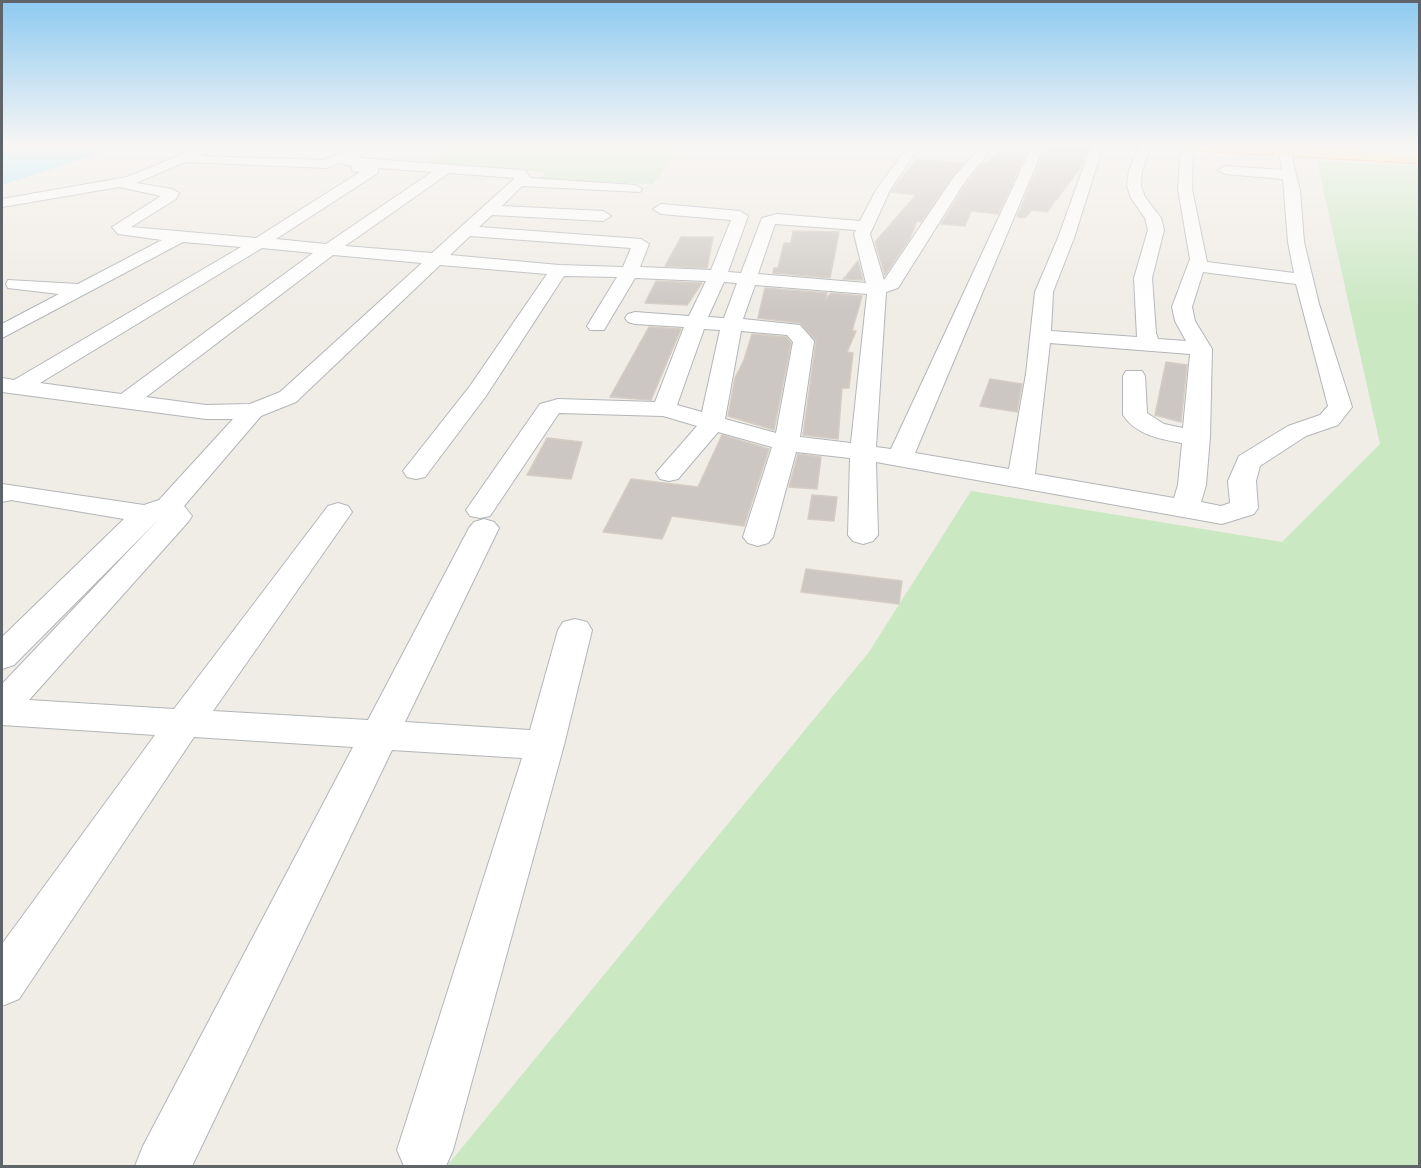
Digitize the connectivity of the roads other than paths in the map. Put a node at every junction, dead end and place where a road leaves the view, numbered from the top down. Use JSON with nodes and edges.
{"nodes":[{"id":1,"x":164,"y":201,"type":"edge"},
{"id":2,"x":325,"y":201,"type":"edge"},
{"id":3,"x":389,"y":201,"type":"edge"},
{"id":4,"x":500,"y":201,"type":"edge"},
{"id":5,"x":877,"y":201,"type":"edge"},
{"id":6,"x":945,"y":201,"type":"edge"},
{"id":7,"x":1014,"y":201,"type":"edge"},
{"id":8,"x":1079,"y":201,"type":"edge"},
{"id":9,"x":1141,"y":201,"type":"edge"},
{"id":10,"x":1188,"y":201,"type":"edge"},
{"id":11,"x":1292,"y":201,"type":"edge"},
{"id":12,"x":661,"y":209,"type":"dead end"},
{"id":13,"x":490,"y":210,"type":"junction"},
{"id":14,"x":603,"y":216,"type":"dead end"},
{"id":15,"x":740,"y":216,"type":"junction"},
{"id":16,"x":772,"y":220,"type":"junction"},
{"id":17,"x":864,"y":226,"type":"junction"},
{"id":18,"x":1156,"y":230,"type":"junction"},
{"id":19,"x":466,"y":231,"type":"junction"},
{"id":20,"x":1195,"y":234,"type":"junction"},
{"id":21,"x":180,"y":237,"type":"junction"},
{"id":22,"x":259,"y":243,"type":"junction"},
{"id":23,"x":328,"y":249,"type":"junction"},
{"id":24,"x":436,"y":260,"type":"junction"},
{"id":25,"x":1196,"y":266,"type":"junction"},
{"id":26,"x":559,"y":270,"type":"junction"},
{"id":27,"x":630,"y":270,"type":"junction"},
{"id":28,"x":717,"y":277,"type":"junction"},
{"id":29,"x":745,"y":279,"type":"junction"},
{"id":30,"x":1304,"y":280,"type":"junction"},
{"id":31,"x":15,"y":284,"type":"dead end"},
{"id":32,"x":877,"y":289,"type":"junction"},
{"id":33,"x":80,"y":290,"type":"junction"},
{"id":34,"x":635,"y":318,"type":"dead end"},
{"id":35,"x":696,"y":322,"type":"junction"},
{"id":36,"x":732,"y":323,"type":"junction"},
{"id":37,"x":597,"y":326,"type":"dead end"},
{"id":38,"x":2,"y":332,"type":"edge"},
{"id":39,"x":1040,"y":336,"type":"junction"},
{"id":40,"x":1148,"y":344,"type":"junction"},
{"id":41,"x":1201,"y":349,"type":"junction"},
{"id":42,"x":1134,"y":376,"type":"dead end"},
{"id":43,"x":10,"y":386,"type":"edge"},
{"id":44,"x":126,"y":401,"type":"junction"},
{"id":45,"x":664,"y":409,"type":"junction"},
{"id":46,"x":253,"y":411,"type":"junction"},
{"id":47,"x":712,"y":424,"type":"junction"},
{"id":48,"x":1197,"y":437,"type":"junction"},
{"id":49,"x":784,"y":443,"type":"junction"},
{"id":50,"x":863,"y":453,"type":"junction"},
{"id":51,"x":899,"y":459,"type":"junction"},
{"id":52,"x":416,"y":471,"type":"dead end"},
{"id":53,"x":669,"y":473,"type":"dead end"},
{"id":54,"x":1021,"y":480,"type":"junction"},
{"id":55,"x":2,"y":494,"type":"edge"},
{"id":56,"x":1185,"y":508,"type":"junction"},
{"id":57,"x":158,"y":510,"type":"junction"},
{"id":58,"x":338,"y":512,"type":"dead end"},
{"id":59,"x":863,"y":535,"type":"dead end"},
{"id":60,"x":758,"y":537,"type":"dead end"},
{"id":61,"x":575,"y":630,"type":"dead end"},
{"id":62,"x":2,"y":657,"type":"edge"},
{"id":63,"x":2,"y":706,"type":"edge"},
{"id":64,"x":2,"y":712,"type":"edge"},
{"id":65,"x":184,"y":723,"type":"junction"},
{"id":66,"x":382,"y":736,"type":"junction"},
{"id":67,"x":545,"y":745,"type":"junction"},
{"id":68,"x":2,"y":983,"type":"edge"},
{"id":69,"x":425,"y":1150,"type":"dead end"},
{"id":70,"x":163,"y":1167,"type":"edge"}],
"edges":[{"from":1,"to":21,"type":"street"},
{"from":2,"to":22,"type":"street"},
{"from":3,"to":23,"type":"street"},
{"from":4,"to":13,"type":"street"},
{"from":5,"to":17,"type":"street"},
{"from":6,"to":32,"type":"street"},
{"from":7,"to":51,"type":"street"},
{"from":8,"to":39,"type":"street"},
{"from":9,"to":18,"type":"street"},
{"from":10,"to":20,"type":"street"},
{"from":11,"to":30,"type":"street"},
{"from":12,"to":15,"type":"street"},
{"from":13,"to":14,"type":"street"},
{"from":13,"to":19,"type":"street"},
{"from":15,"to":16,"type":"street"},
{"from":15,"to":28,"type":"street"},
{"from":16,"to":17,"type":"street"},
{"from":16,"to":29,"type":"street"},
{"from":17,"to":32,"type":"street"},
{"from":18,"to":20,"type":"street"},
{"from":18,"to":40,"type":"street"},
{"from":19,"to":24,"type":"street"},
{"from":19,"to":27,"type":"street"},
{"from":20,"to":25,"type":"street"},
{"from":21,"to":22,"type":"street"},
{"from":21,"to":33,"type":"street"},
{"from":22,"to":23,"type":"street"},
{"from":22,"to":43,"type":"street"},
{"from":23,"to":24,"type":"street"},
{"from":23,"to":44,"type":"street"},
{"from":24,"to":26,"type":"street"},
{"from":24,"to":46,"type":"street"},
{"from":25,"to":30,"type":"street"},
{"from":25,"to":41,"type":"street"},
{"from":26,"to":27,"type":"street"},
{"from":26,"to":52,"type":"street"},
{"from":27,"to":28,"type":"street"},
{"from":27,"to":37,"type":"street"},
{"from":28,"to":29,"type":"street"},
{"from":28,"to":35,"type":"street"},
{"from":29,"to":32,"type":"street"},
{"from":29,"to":36,"type":"street"},
{"from":30,"to":56,"type":"street"},
{"from":31,"to":33,"type":"street"},
{"from":32,"to":50,"type":"street"},
{"from":33,"to":38,"type":"street"},
{"from":34,"to":35,"type":"street"},
{"from":35,"to":36,"type":"street"},
{"from":35,"to":45,"type":"street"},
{"from":36,"to":47,"type":"street"},
{"from":36,"to":49,"type":"street"},
{"from":39,"to":40,"type":"street"},
{"from":39,"to":54,"type":"street"},
{"from":40,"to":41,"type":"street"},
{"from":41,"to":48,"type":"street"},
{"from":42,"to":48,"type":"street"},
{"from":43,"to":44,"type":"street"},
{"from":44,"to":46,"type":"street"},
{"from":45,"to":47,"type":"street"},
{"from":45,"to":66,"type":"street"},
{"from":46,"to":57,"type":"street"},
{"from":47,"to":49,"type":"street"},
{"from":47,"to":53,"type":"street"},
{"from":48,"to":56,"type":"street"},
{"from":49,"to":50,"type":"street"},
{"from":49,"to":60,"type":"street"},
{"from":50,"to":51,"type":"street"},
{"from":50,"to":59,"type":"street"},
{"from":51,"to":54,"type":"street"},
{"from":54,"to":56,"type":"street"},
{"from":55,"to":57,"type":"street"},
{"from":57,"to":62,"type":"street"},
{"from":57,"to":63,"type":"street"},
{"from":58,"to":65,"type":"street"},
{"from":61,"to":67,"type":"street"},
{"from":64,"to":65,"type":"street"},
{"from":65,"to":66,"type":"street"},
{"from":65,"to":68,"type":"street"},
{"from":66,"to":67,"type":"street"},
{"from":66,"to":70,"type":"street"},
{"from":67,"to":69,"type":"street"}]}
